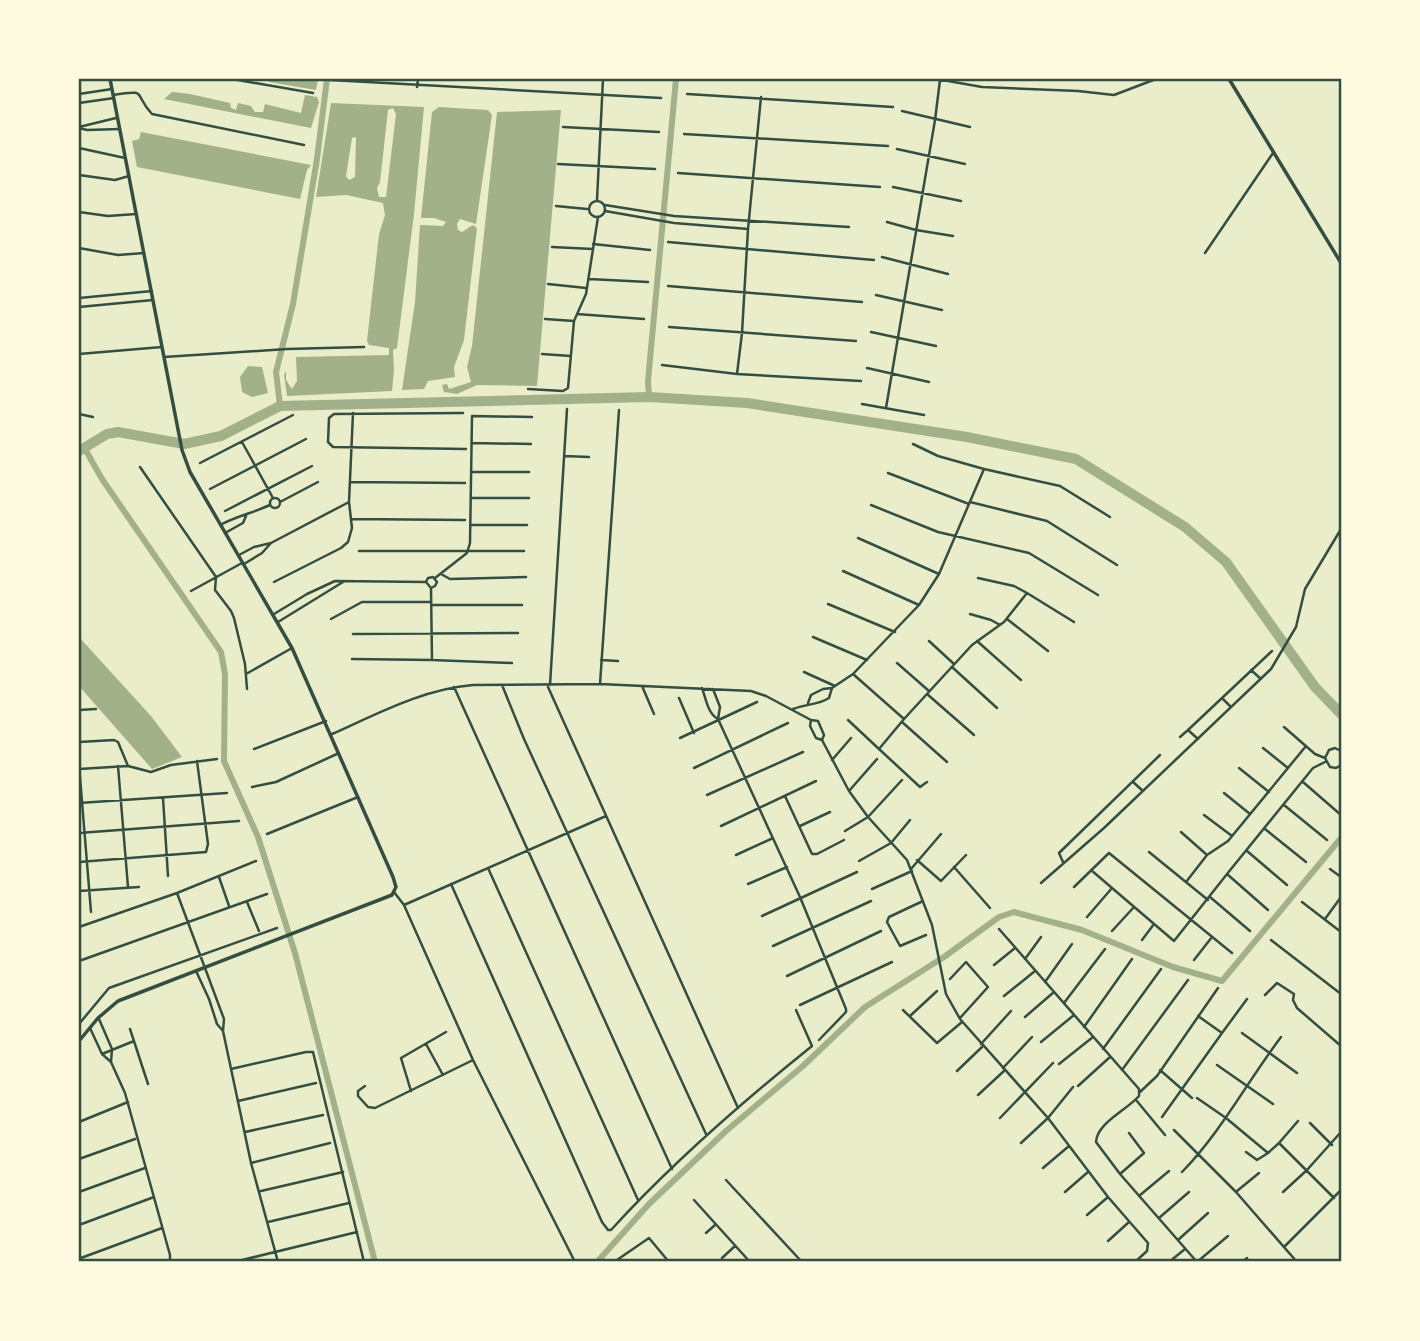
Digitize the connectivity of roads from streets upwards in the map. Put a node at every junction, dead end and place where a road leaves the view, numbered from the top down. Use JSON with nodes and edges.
{"nodes":[{"id":1,"x":110,"y":79,"type":"edge"},
{"id":2,"x":232,"y":79,"type":"edge"},
{"id":3,"x":418,"y":79,"type":"edge"},
{"id":4,"x":603,"y":79,"type":"edge"},
{"id":5,"x":938,"y":79,"type":"edge"},
{"id":6,"x":1156,"y":79,"type":"edge"},
{"id":7,"x":1229,"y":79,"type":"edge"},
{"id":8,"x":330,"y":80,"type":"dead end"},
{"id":9,"x":417,"y":87,"type":"junction"},
{"id":10,"x":313,"y":93,"type":"dead end"},
{"id":11,"x":79,"y":94,"type":"edge"},
{"id":12,"x":113,"y":94,"type":"junction"},
{"id":13,"x":687,"y":94,"type":"dead end"},
{"id":14,"x":603,"y":96,"type":"junction"},
{"id":15,"x":761,"y":97,"type":"junction"},
{"id":16,"x":661,"y":98,"type":"dead end"},
{"id":17,"x":79,"y":103,"type":"edge"},
{"id":18,"x":893,"y":107,"type":"dead end"},
{"id":19,"x":902,"y":111,"type":"dead end"},
{"id":20,"x":118,"y":118,"type":"junction"},
{"id":21,"x":935,"y":120,"type":"junction"},
{"id":22,"x":79,"y":127,"type":"edge"},
{"id":23,"x":563,"y":127,"type":"dead end"},
{"id":24,"x":970,"y":127,"type":"dead end"},
{"id":25,"x":120,"y":129,"type":"junction"},
{"id":26,"x":601,"y":129,"type":"junction"},
{"id":27,"x":659,"y":132,"type":"dead end"},
{"id":28,"x":684,"y":134,"type":"dead end"},
{"id":29,"x":757,"y":138,"type":"junction"},
{"id":30,"x":304,"y":145,"type":"dead end"},
{"id":31,"x":888,"y":146,"type":"dead end"},
{"id":32,"x":79,"y":148,"type":"edge"},
{"id":33,"x":897,"y":149,"type":"dead end"},
{"id":34,"x":1273,"y":153,"type":"junction"},
{"id":35,"x":928,"y":157,"type":"junction"},
{"id":36,"x":125,"y":158,"type":"junction"},
{"id":37,"x":558,"y":164,"type":"dead end"},
{"id":38,"x":965,"y":164,"type":"dead end"},
{"id":39,"x":600,"y":166,"type":"junction"},
{"id":40,"x":655,"y":169,"type":"dead end"},
{"id":41,"x":678,"y":173,"type":"dead end"},
{"id":42,"x":79,"y":175,"type":"edge"},
{"id":43,"x":129,"y":176,"type":"junction"},
{"id":44,"x":753,"y":178,"type":"junction"},
{"id":45,"x":880,"y":187,"type":"dead end"},
{"id":46,"x":893,"y":187,"type":"dead end"},
{"id":47,"x":922,"y":194,"type":"junction"},
{"id":48,"x":597,"y":200,"type":"junction"},
{"id":49,"x":961,"y":201,"type":"dead end"},
{"id":50,"x":605,"y":205,"type":"junction"},
{"id":51,"x":556,"y":206,"type":"dead end"},
{"id":52,"x":589,"y":209,"type":"junction"},
{"id":53,"x":605,"y":211,"type":"junction"},
{"id":54,"x":79,"y":212,"type":"edge"},
{"id":55,"x":136,"y":214,"type":"junction"},
{"id":56,"x":598,"y":217,"type":"junction"},
{"id":57,"x":748,"y":221,"type":"junction"},
{"id":58,"x":887,"y":222,"type":"dead end"},
{"id":59,"x":849,"y":227,"type":"dead end"},
{"id":60,"x":748,"y":229,"type":"junction"},
{"id":61,"x":916,"y":230,"type":"junction"},
{"id":62,"x":953,"y":236,"type":"dead end"},
{"id":63,"x":668,"y":242,"type":"dead end"},
{"id":64,"x":552,"y":247,"type":"dead end"},
{"id":65,"x":593,"y":247,"type":"junction"},
{"id":66,"x":747,"y":247,"type":"junction"},
{"id":67,"x":79,"y":248,"type":"edge"},
{"id":68,"x":650,"y":250,"type":"dead end"},
{"id":69,"x":144,"y":253,"type":"junction"},
{"id":70,"x":1205,"y":253,"type":"dead end"},
{"id":71,"x":882,"y":257,"type":"dead end"},
{"id":72,"x":874,"y":260,"type":"dead end"},
{"id":73,"x":1341,"y":263,"type":"edge"},
{"id":74,"x":910,"y":265,"type":"junction"},
{"id":75,"x":948,"y":274,"type":"dead end"},
{"id":76,"x":589,"y":279,"type":"junction"},
{"id":77,"x":648,"y":282,"type":"dead end"},
{"id":78,"x":548,"y":285,"type":"dead end"},
{"id":79,"x":668,"y":286,"type":"dead end"},
{"id":80,"x":586,"y":288,"type":"junction"},
{"id":81,"x":152,"y":291,"type":"junction"},
{"id":82,"x":745,"y":292,"type":"junction"},
{"id":83,"x":876,"y":295,"type":"dead end"},
{"id":84,"x":79,"y":298,"type":"edge"},
{"id":85,"x":153,"y":300,"type":"junction"},
{"id":86,"x":904,"y":301,"type":"junction"},
{"id":87,"x":862,"y":302,"type":"dead end"},
{"id":88,"x":79,"y":307,"type":"edge"},
{"id":89,"x":942,"y":310,"type":"dead end"},
{"id":90,"x":577,"y":314,"type":"junction"},
{"id":91,"x":545,"y":319,"type":"dead end"},
{"id":92,"x":644,"y":319,"type":"dead end"},
{"id":93,"x":574,"y":321,"type":"junction"},
{"id":94,"x":669,"y":327,"type":"dead end"},
{"id":95,"x":872,"y":331,"type":"dead end"},
{"id":96,"x":742,"y":333,"type":"junction"},
{"id":97,"x":899,"y":338,"type":"junction"},
{"id":98,"x":856,"y":341,"type":"dead end"},
{"id":99,"x":936,"y":346,"type":"dead end"},
{"id":100,"x":162,"y":347,"type":"junction"},
{"id":101,"x":364,"y":347,"type":"dead end"},
{"id":102,"x":79,"y":354,"type":"edge"},
{"id":103,"x":542,"y":354,"type":"dead end"},
{"id":104,"x":571,"y":356,"type":"junction"},
{"id":105,"x":164,"y":357,"type":"junction"},
{"id":106,"x":662,"y":365,"type":"dead end"},
{"id":107,"x":867,"y":368,"type":"dead end"},
{"id":108,"x":737,"y":374,"type":"junction"},
{"id":109,"x":893,"y":374,"type":"junction"},
{"id":110,"x":861,"y":381,"type":"dead end"},
{"id":111,"x":929,"y":382,"type":"dead end"},
{"id":112,"x":528,"y":389,"type":"dead end"},
{"id":113,"x":862,"y":404,"type":"dead end"},
{"id":114,"x":886,"y":408,"type":"junction"},
{"id":115,"x":567,"y":409,"type":"dead end"},
{"id":116,"x":620,"y":411,"type":"dead end"},
{"id":117,"x":353,"y":412,"type":"junction"},
{"id":118,"x":463,"y":413,"type":"dead end"},
{"id":119,"x":79,"y":414,"type":"edge"},
{"id":120,"x":293,"y":415,"type":"dead end"},
{"id":121,"x":924,"y":415,"type":"dead end"},
{"id":122,"x":93,"y":417,"type":"dead end"},
{"id":123,"x":532,"y":417,"type":"dead end"},
{"id":124,"x":306,"y":439,"type":"dead end"},
{"id":125,"x":242,"y":442,"type":"junction"},
{"id":126,"x":472,"y":443,"type":"junction"},
{"id":127,"x":531,"y":444,"type":"dead end"},
{"id":128,"x":913,"y":444,"type":"dead end"},
{"id":129,"x":352,"y":448,"type":"junction"},
{"id":130,"x":466,"y":449,"type":"dead end"},
{"id":131,"x":564,"y":456,"type":"junction"},
{"id":132,"x":589,"y":457,"type":"dead end"},
{"id":133,"x":200,"y":463,"type":"dead end"},
{"id":134,"x":255,"y":466,"type":"junction"},
{"id":135,"x":312,"y":466,"type":"dead end"},
{"id":136,"x":140,"y":467,"type":"dead end"},
{"id":137,"x":984,"y":469,"type":"junction"},
{"id":138,"x":471,"y":472,"type":"junction"},
{"id":139,"x":530,"y":472,"type":"dead end"},
{"id":140,"x":888,"y":473,"type":"dead end"},
{"id":141,"x":318,"y":482,"type":"dead end"},
{"id":142,"x":350,"y":482,"type":"junction"},
{"id":143,"x":464,"y":483,"type":"dead end"},
{"id":144,"x":210,"y":489,"type":"dead end"},
{"id":145,"x":268,"y":489,"type":"junction"},
{"id":146,"x":273,"y":498,"type":"junction"},
{"id":147,"x":471,"y":498,"type":"junction"},
{"id":148,"x":529,"y":498,"type":"dead end"},
{"id":149,"x":280,"y":502,"type":"junction"},
{"id":150,"x":349,"y":502,"type":"junction"},
{"id":151,"x":969,"y":503,"type":"junction"},
{"id":152,"x":270,"y":505,"type":"junction"},
{"id":153,"x":871,"y":505,"type":"dead end"},
{"id":154,"x":225,"y":511,"type":"dead end"},
{"id":155,"x":246,"y":516,"type":"junction"},
{"id":156,"x":1110,"y":517,"type":"dead end"},
{"id":157,"x":351,"y":519,"type":"junction"},
{"id":158,"x":465,"y":520,"type":"dead end"},
{"id":159,"x":220,"y":525,"type":"junction"},
{"id":160,"x":471,"y":525,"type":"junction"},
{"id":161,"x":527,"y":525,"type":"dead end"},
{"id":162,"x":1341,"y":529,"type":"edge"},
{"id":163,"x":225,"y":533,"type":"junction"},
{"id":164,"x":955,"y":537,"type":"junction"},
{"id":165,"x":858,"y":538,"type":"dead end"},
{"id":166,"x":271,"y":543,"type":"junction"},
{"id":167,"x":359,"y":551,"type":"dead end"},
{"id":168,"x":524,"y":551,"type":"dead end"},
{"id":169,"x":467,"y":553,"type":"junction"},
{"id":170,"x":238,"y":556,"type":"junction"},
{"id":171,"x":243,"y":563,"type":"junction"},
{"id":172,"x":1118,"y":565,"type":"dead end"},
{"id":173,"x":842,"y":571,"type":"dead end"},
{"id":174,"x":441,"y":574,"type":"junction"},
{"id":175,"x":939,"y":574,"type":"junction"},
{"id":176,"x":526,"y":577,"type":"dead end"},
{"id":177,"x":216,"y":578,"type":"junction"},
{"id":178,"x":435,"y":578,"type":"junction"},
{"id":179,"x":978,"y":578,"type":"dead end"},
{"id":180,"x":274,"y":582,"type":"dead end"},
{"id":181,"x":343,"y":582,"type":"junction"},
{"id":182,"x":426,"y":582,"type":"junction"},
{"id":183,"x":431,"y":588,"type":"junction"},
{"id":184,"x":191,"y":591,"type":"dead end"},
{"id":185,"x":1027,"y":593,"type":"junction"},
{"id":186,"x":307,"y":594,"type":"junction"},
{"id":187,"x":1098,"y":594,"type":"dead end"},
{"id":188,"x":311,"y":600,"type":"junction"},
{"id":189,"x":431,"y":603,"type":"junction"},
{"id":190,"x":828,"y":604,"type":"dead end"},
{"id":191,"x":522,"y":605,"type":"dead end"},
{"id":192,"x":919,"y":605,"type":"junction"},
{"id":193,"x":274,"y":614,"type":"junction"},
{"id":194,"x":970,"y":614,"type":"dead end"},
{"id":195,"x":331,"y":619,"type":"dead end"},
{"id":196,"x":1007,"y":619,"type":"junction"},
{"id":197,"x":278,"y":622,"type":"junction"},
{"id":198,"x":1074,"y":622,"type":"dead end"},
{"id":199,"x":1000,"y":625,"type":"junction"},
{"id":200,"x":431,"y":632,"type":"junction"},
{"id":201,"x":895,"y":632,"type":"junction"},
{"id":202,"x":517,"y":633,"type":"dead end"},
{"id":203,"x":353,"y":634,"type":"dead end"},
{"id":204,"x":813,"y":637,"type":"dead end"},
{"id":205,"x":929,"y":641,"type":"dead end"},
{"id":206,"x":977,"y":641,"type":"junction"},
{"id":207,"x":292,"y":648,"type":"junction"},
{"id":208,"x":1048,"y":651,"type":"dead end"},
{"id":209,"x":1272,"y":651,"type":"dead end"},
{"id":210,"x":352,"y":659,"type":"dead end"},
{"id":211,"x":432,"y":660,"type":"junction"},
{"id":212,"x":601,"y":660,"type":"junction"},
{"id":213,"x":867,"y":660,"type":"junction"},
{"id":214,"x":618,"y":662,"type":"dead end"},
{"id":215,"x":512,"y":663,"type":"dead end"},
{"id":216,"x":897,"y":663,"type":"dead end"},
{"id":217,"x":953,"y":665,"type":"junction"},
{"id":218,"x":1251,"y":670,"type":"junction"},
{"id":219,"x":804,"y":672,"type":"dead end"},
{"id":220,"x":246,"y":674,"type":"junction"},
{"id":221,"x":853,"y":674,"type":"junction"},
{"id":222,"x":1261,"y":679,"type":"junction"},
{"id":223,"x":1021,"y":680,"type":"dead end"},
{"id":224,"x":600,"y":684,"type":"junction"},
{"id":225,"x":502,"y":685,"type":"junction"},
{"id":226,"x":549,"y":685,"type":"junction"},
{"id":227,"x":453,"y":686,"type":"junction"},
{"id":228,"x":642,"y":686,"type":"junction"},
{"id":229,"x":834,"y":687,"type":"junction"},
{"id":230,"x":702,"y":688,"type":"junction"},
{"id":231,"x":247,"y":689,"type":"dead end"},
{"id":232,"x":713,"y":689,"type":"junction"},
{"id":233,"x":928,"y":692,"type":"junction"},
{"id":234,"x":679,"y":698,"type":"dead end"},
{"id":235,"x":1222,"y":698,"type":"junction"},
{"id":236,"x":757,"y":702,"type":"dead end"},
{"id":237,"x":808,"y":703,"type":"junction"},
{"id":238,"x":1231,"y":707,"type":"junction"},
{"id":239,"x":997,"y":708,"type":"dead end"},
{"id":240,"x":96,"y":709,"type":"dead end"},
{"id":241,"x":79,"y":710,"type":"edge"},
{"id":242,"x":790,"y":710,"type":"junction"},
{"id":243,"x":654,"y":714,"type":"dead end"},
{"id":244,"x":719,"y":720,"type":"junction"},
{"id":245,"x":811,"y":720,"type":"junction"},
{"id":246,"x":848,"y":720,"type":"dead end"},
{"id":247,"x":903,"y":720,"type":"junction"},
{"id":248,"x":326,"y":721,"type":"junction"},
{"id":249,"x":788,"y":723,"type":"dead end"},
{"id":250,"x":1284,"y":727,"type":"dead end"},
{"id":251,"x":1188,"y":730,"type":"junction"},
{"id":252,"x":694,"y":733,"type":"junction"},
{"id":253,"x":332,"y":734,"type":"junction"},
{"id":254,"x":974,"y":735,"type":"dead end"},
{"id":255,"x":1180,"y":737,"type":"dead end"},
{"id":256,"x":680,"y":738,"type":"dead end"},
{"id":257,"x":851,"y":738,"type":"dead end"},
{"id":258,"x":1198,"y":739,"type":"junction"},
{"id":259,"x":822,"y":740,"type":"junction"},
{"id":260,"x":79,"y":742,"type":"edge"},
{"id":261,"x":1306,"y":746,"type":"junction"},
{"id":262,"x":1263,"y":748,"type":"dead end"},
{"id":263,"x":254,"y":749,"type":"dead end"},
{"id":264,"x":879,"y":749,"type":"junction"},
{"id":265,"x":732,"y":750,"type":"junction"},
{"id":266,"x":1341,"y":751,"type":"edge"},
{"id":267,"x":340,"y":752,"type":"junction"},
{"id":268,"x":803,"y":752,"type":"dead end"},
{"id":269,"x":1160,"y":755,"type":"dead end"},
{"id":270,"x":217,"y":759,"type":"dead end"},
{"id":271,"x":877,"y":759,"type":"dead end"},
{"id":272,"x":832,"y":760,"type":"junction"},
{"id":273,"x":1325,"y":760,"type":"junction"},
{"id":274,"x":197,"y":761,"type":"junction"},
{"id":275,"x":947,"y":762,"type":"dead end"},
{"id":276,"x":118,"y":766,"type":"junction"},
{"id":277,"x":128,"y":766,"type":"junction"},
{"id":278,"x":1339,"y":766,"type":"edge"},
{"id":279,"x":79,"y":768,"type":"edge"},
{"id":280,"x":694,"y":768,"type":"dead end"},
{"id":281,"x":1239,"y":768,"type":"dead end"},
{"id":282,"x":1288,"y":768,"type":"junction"},
{"id":283,"x":1341,"y":772,"type":"edge"},
{"id":284,"x":745,"y":779,"type":"junction"},
{"id":285,"x":902,"y":779,"type":"dead end"},
{"id":286,"x":817,"y":781,"type":"dead end"},
{"id":287,"x":927,"y":782,"type":"dead end"},
{"id":288,"x":1133,"y":782,"type":"junction"},
{"id":289,"x":1303,"y":782,"type":"junction"},
{"id":290,"x":252,"y":787,"type":"dead end"},
{"id":291,"x":849,"y":791,"type":"junction"},
{"id":292,"x":1143,"y":791,"type":"junction"},
{"id":293,"x":1269,"y":792,"type":"junction"},
{"id":294,"x":227,"y":793,"type":"dead end"},
{"id":295,"x":1224,"y":793,"type":"dead end"},
{"id":296,"x":202,"y":795,"type":"junction"},
{"id":297,"x":707,"y":795,"type":"dead end"},
{"id":298,"x":785,"y":796,"type":"junction"},
{"id":299,"x":358,"y":797,"type":"junction"},
{"id":300,"x":163,"y":798,"type":"junction"},
{"id":301,"x":122,"y":800,"type":"junction"},
{"id":302,"x":81,"y":803,"type":"edge"},
{"id":303,"x":1284,"y":805,"type":"junction"},
{"id":304,"x":759,"y":808,"type":"junction"},
{"id":305,"x":830,"y":812,"type":"dead end"},
{"id":306,"x":1250,"y":814,"type":"junction"},
{"id":307,"x":1204,"y":815,"type":"dead end"},
{"id":308,"x":1341,"y":815,"type":"edge"},
{"id":309,"x":606,"y":816,"type":"junction"},
{"id":310,"x":868,"y":817,"type":"junction"},
{"id":311,"x":910,"y":820,"type":"dead end"},
{"id":312,"x":239,"y":821,"type":"dead end"},
{"id":313,"x":204,"y":824,"type":"junction"},
{"id":314,"x":721,"y":826,"type":"dead end"},
{"id":315,"x":800,"y":826,"type":"junction"},
{"id":316,"x":165,"y":827,"type":"junction"},
{"id":317,"x":1265,"y":828,"type":"junction"},
{"id":318,"x":125,"y":830,"type":"junction"},
{"id":319,"x":845,"y":831,"type":"dead end"},
{"id":320,"x":1181,"y":832,"type":"dead end"},
{"id":321,"x":79,"y":833,"type":"edge"},
{"id":322,"x":86,"y":833,"type":"junction"},
{"id":323,"x":267,"y":834,"type":"dead end"},
{"id":324,"x":568,"y":834,"type":"junction"},
{"id":325,"x":941,"y":834,"type":"dead end"},
{"id":326,"x":1232,"y":836,"type":"junction"},
{"id":327,"x":774,"y":838,"type":"junction"},
{"id":328,"x":844,"y":840,"type":"dead end"},
{"id":329,"x":1327,"y":841,"type":"dead end"},
{"id":330,"x":891,"y":843,"type":"junction"},
{"id":331,"x":528,"y":850,"type":"junction"},
{"id":332,"x":1247,"y":851,"type":"junction"},
{"id":333,"x":1149,"y":852,"type":"dead end"},
{"id":334,"x":736,"y":855,"type":"dead end"},
{"id":335,"x":966,"y":855,"type":"dead end"},
{"id":336,"x":1207,"y":855,"type":"junction"},
{"id":337,"x":167,"y":856,"type":"junction"},
{"id":338,"x":127,"y":859,"type":"junction"},
{"id":339,"x":918,"y":860,"type":"junction"},
{"id":340,"x":88,"y":861,"type":"junction"},
{"id":341,"x":256,"y":861,"type":"dead end"},
{"id":342,"x":859,"y":861,"type":"dead end"},
{"id":343,"x":79,"y":862,"type":"edge"},
{"id":344,"x":1063,"y":862,"type":"junction"},
{"id":345,"x":1306,"y":862,"type":"dead end"},
{"id":346,"x":787,"y":867,"type":"junction"},
{"id":347,"x":954,"y":867,"type":"junction"},
{"id":348,"x":488,"y":868,"type":"junction"},
{"id":349,"x":1330,"y":869,"type":"dead end"},
{"id":350,"x":911,"y":870,"type":"junction"},
{"id":351,"x":1091,"y":870,"type":"junction"},
{"id":352,"x":857,"y":872,"type":"dead end"},
{"id":353,"x":1227,"y":874,"type":"junction"},
{"id":354,"x":168,"y":876,"type":"dead end"},
{"id":355,"x":219,"y":877,"type":"junction"},
{"id":356,"x":1341,"y":877,"type":"edge"},
{"id":357,"x":1186,"y":882,"type":"junction"},
{"id":358,"x":1041,"y":883,"type":"dead end"},
{"id":359,"x":451,"y":884,"type":"junction"},
{"id":360,"x":748,"y":884,"type":"dead end"},
{"id":361,"x":1287,"y":885,"type":"dead end"},
{"id":362,"x":128,"y":887,"type":"junction"},
{"id":363,"x":139,"y":887,"type":"dead end"},
{"id":364,"x":1074,"y":887,"type":"dead end"},
{"id":365,"x":1112,"y":888,"type":"junction"},
{"id":366,"x":872,"y":889,"type":"dead end"},
{"id":367,"x":90,"y":890,"type":"junction"},
{"id":368,"x":79,"y":891,"type":"edge"},
{"id":369,"x":394,"y":892,"type":"junction"},
{"id":370,"x":177,"y":893,"type":"junction"},
{"id":371,"x":267,"y":894,"type":"dead end"},
{"id":372,"x":800,"y":897,"type":"junction"},
{"id":373,"x":1341,"y":897,"type":"edge"},
{"id":374,"x":1209,"y":898,"type":"junction"},
{"id":375,"x":871,"y":901,"type":"dead end"},
{"id":376,"x":923,"y":901,"type":"junction"},
{"id":377,"x":247,"y":902,"type":"junction"},
{"id":378,"x":1302,"y":902,"type":"dead end"},
{"id":379,"x":404,"y":905,"type":"junction"},
{"id":380,"x":1134,"y":907,"type":"junction"},
{"id":381,"x":230,"y":908,"type":"junction"},
{"id":382,"x":990,"y":908,"type":"dead end"},
{"id":383,"x":1268,"y":910,"type":"dead end"},
{"id":384,"x":91,"y":912,"type":"dead end"},
{"id":385,"x":762,"y":916,"type":"dead end"},
{"id":386,"x":1087,"y":917,"type":"dead end"},
{"id":387,"x":1325,"y":919,"type":"junction"},
{"id":388,"x":1191,"y":920,"type":"junction"},
{"id":389,"x":188,"y":923,"type":"junction"},
{"id":390,"x":1154,"y":924,"type":"junction"},
{"id":391,"x":79,"y":926,"type":"edge"},
{"id":392,"x":813,"y":927,"type":"junction"},
{"id":393,"x":277,"y":928,"type":"dead end"},
{"id":394,"x":999,"y":929,"type":"dead end"},
{"id":395,"x":881,"y":931,"type":"dead end"},
{"id":396,"x":1112,"y":931,"type":"dead end"},
{"id":397,"x":1250,"y":931,"type":"dead end"},
{"id":398,"x":1341,"y":932,"type":"edge"},
{"id":399,"x":260,"y":933,"type":"junction"},
{"id":400,"x":926,"y":936,"type":"dead end"},
{"id":401,"x":1041,"y":937,"type":"dead end"},
{"id":402,"x":1212,"y":937,"type":"junction"},
{"id":403,"x":1142,"y":940,"type":"dead end"},
{"id":404,"x":1271,"y":940,"type":"dead end"},
{"id":405,"x":1072,"y":944,"type":"dead end"},
{"id":406,"x":773,"y":946,"type":"dead end"},
{"id":407,"x":1015,"y":948,"type":"junction"},
{"id":408,"x":1105,"y":949,"type":"dead end"},
{"id":409,"x":1232,"y":953,"type":"dead end"},
{"id":410,"x":199,"y":955,"type":"junction"},
{"id":411,"x":825,"y":958,"type":"junction"},
{"id":412,"x":1025,"y":959,"type":"junction"},
{"id":413,"x":1132,"y":959,"type":"dead end"},
{"id":414,"x":1194,"y":960,"type":"dead end"},
{"id":415,"x":79,"y":961,"type":"edge"},
{"id":416,"x":892,"y":962,"type":"dead end"},
{"id":417,"x":994,"y":965,"type":"dead end"},
{"id":418,"x":205,"y":968,"type":"junction"},
{"id":419,"x":1161,"y":969,"type":"dead end"},
{"id":420,"x":196,"y":971,"type":"junction"},
{"id":421,"x":1035,"y":971,"type":"junction"},
{"id":422,"x":787,"y":976,"type":"dead end"},
{"id":423,"x":950,"y":979,"type":"dead end"},
{"id":424,"x":1188,"y":980,"type":"dead end"},
{"id":425,"x":1045,"y":982,"type":"junction"},
{"id":426,"x":837,"y":988,"type":"junction"},
{"id":427,"x":1218,"y":988,"type":"dead end"},
{"id":428,"x":937,"y":991,"type":"dead end"},
{"id":429,"x":1054,"y":992,"type":"junction"},
{"id":430,"x":1341,"y":993,"type":"edge"},
{"id":431,"x":1265,"y":995,"type":"dead end"},
{"id":432,"x":1004,"y":996,"type":"dead end"},
{"id":433,"x":1247,"y":999,"type":"dead end"},
{"id":434,"x":218,"y":1000,"type":"junction"},
{"id":435,"x":210,"y":1003,"type":"junction"},
{"id":436,"x":1064,"y":1003,"type":"junction"},
{"id":437,"x":800,"y":1005,"type":"dead end"},
{"id":438,"x":796,"y":1010,"type":"dead end"},
{"id":439,"x":903,"y":1010,"type":"dead end"},
{"id":440,"x":1012,"y":1012,"type":"dead end"},
{"id":441,"x":1074,"y":1015,"type":"junction"},
{"id":442,"x":910,"y":1016,"type":"junction"},
{"id":443,"x":1198,"y":1016,"type":"junction"},
{"id":444,"x":1025,"y":1017,"type":"dead end"},
{"id":445,"x":98,"y":1018,"type":"junction"},
{"id":446,"x":961,"y":1020,"type":"junction"},
{"id":447,"x":79,"y":1024,"type":"edge"},
{"id":448,"x":1084,"y":1027,"type":"junction"},
{"id":449,"x":90,"y":1028,"type":"junction"},
{"id":450,"x":130,"y":1029,"type":"dead end"},
{"id":451,"x":223,"y":1031,"type":"junction"},
{"id":452,"x":446,"y":1032,"type":"dead end"},
{"id":453,"x":1222,"y":1033,"type":"junction"},
{"id":454,"x":1242,"y":1033,"type":"dead end"},
{"id":455,"x":1032,"y":1037,"type":"dead end"},
{"id":456,"x":1093,"y":1037,"type":"junction"},
{"id":457,"x":1281,"y":1037,"type":"dead end"},
{"id":458,"x":818,"y":1040,"type":"dead end"},
{"id":459,"x":79,"y":1041,"type":"edge"},
{"id":460,"x":134,"y":1041,"type":"junction"},
{"id":461,"x":1041,"y":1042,"type":"dead end"},
{"id":462,"x":425,"y":1044,"type":"junction"},
{"id":463,"x":982,"y":1045,"type":"junction"},
{"id":464,"x":1341,"y":1046,"type":"edge"},
{"id":465,"x":112,"y":1049,"type":"junction"},
{"id":466,"x":1103,"y":1049,"type":"junction"},
{"id":467,"x":1270,"y":1053,"type":"junction"},
{"id":468,"x":102,"y":1054,"type":"junction"},
{"id":469,"x":1110,"y":1057,"type":"junction"},
{"id":470,"x":473,"y":1060,"type":"junction"},
{"id":471,"x":111,"y":1062,"type":"junction"},
{"id":472,"x":1053,"y":1063,"type":"dead end"},
{"id":473,"x":1059,"y":1064,"type":"dead end"},
{"id":474,"x":1217,"y":1065,"type":"dead end"},
{"id":475,"x":231,"y":1069,"type":"junction"},
{"id":476,"x":1004,"y":1069,"type":"junction"},
{"id":477,"x":1122,"y":1070,"type":"junction"},
{"id":478,"x":1160,"y":1070,"type":"junction"},
{"id":479,"x":957,"y":1071,"type":"dead end"},
{"id":480,"x":1297,"y":1073,"type":"dead end"},
{"id":481,"x":443,"y":1075,"type":"junction"},
{"id":482,"x":316,"y":1083,"type":"dead end"},
{"id":483,"x":148,"y":1084,"type":"dead end"},
{"id":484,"x":365,"y":1086,"type":"dead end"},
{"id":485,"x":1248,"y":1086,"type":"junction"},
{"id":486,"x":1182,"y":1090,"type":"junction"},
{"id":487,"x":411,"y":1091,"type":"junction"},
{"id":488,"x":1140,"y":1092,"type":"junction"},
{"id":489,"x":1025,"y":1094,"type":"junction"},
{"id":490,"x":978,"y":1095,"type":"dead end"},
{"id":491,"x":1192,"y":1098,"type":"dead end"},
{"id":492,"x":1197,"y":1098,"type":"dead end"},
{"id":493,"x":1136,"y":1100,"type":"junction"},
{"id":494,"x":238,"y":1101,"type":"junction"},
{"id":495,"x":128,"y":1102,"type":"junction"},
{"id":496,"x":1273,"y":1104,"type":"dead end"},
{"id":497,"x":738,"y":1108,"type":"junction"},
{"id":498,"x":323,"y":1115,"type":"dead end"},
{"id":499,"x":1162,"y":1117,"type":"dead end"},
{"id":500,"x":1000,"y":1118,"type":"dead end"},
{"id":501,"x":1048,"y":1118,"type":"junction"},
{"id":502,"x":1226,"y":1118,"type":"junction"},
{"id":503,"x":1298,"y":1121,"type":"dead end"},
{"id":504,"x":79,"y":1122,"type":"edge"},
{"id":505,"x":1310,"y":1123,"type":"dead end"},
{"id":506,"x":1174,"y":1130,"type":"dead end"},
{"id":507,"x":245,"y":1132,"type":"junction"},
{"id":508,"x":1341,"y":1132,"type":"edge"},
{"id":509,"x":1129,"y":1133,"type":"dead end"},
{"id":510,"x":706,"y":1135,"type":"junction"},
{"id":511,"x":1165,"y":1135,"type":"dead end"},
{"id":512,"x":136,"y":1138,"type":"junction"},
{"id":513,"x":330,"y":1143,"type":"dead end"},
{"id":514,"x":1021,"y":1143,"type":"dead end"},
{"id":515,"x":1279,"y":1143,"type":"junction"},
{"id":516,"x":1332,"y":1144,"type":"junction"},
{"id":517,"x":1069,"y":1146,"type":"junction"},
{"id":518,"x":1246,"y":1152,"type":"dead end"},
{"id":519,"x":1268,"y":1153,"type":"junction"},
{"id":520,"x":1198,"y":1155,"type":"junction"},
{"id":521,"x":79,"y":1159,"type":"edge"},
{"id":522,"x":251,"y":1163,"type":"junction"},
{"id":523,"x":145,"y":1168,"type":"junction"},
{"id":524,"x":1043,"y":1168,"type":"dead end"},
{"id":525,"x":672,"y":1169,"type":"junction"},
{"id":526,"x":1307,"y":1170,"type":"junction"},
{"id":527,"x":1169,"y":1171,"type":"dead end"},
{"id":528,"x":343,"y":1172,"type":"junction"},
{"id":529,"x":1088,"y":1172,"type":"junction"},
{"id":530,"x":1182,"y":1172,"type":"dead end"},
{"id":531,"x":1259,"y":1173,"type":"dead end"},
{"id":532,"x":1120,"y":1174,"type":"junction"},
{"id":533,"x":726,"y":1180,"type":"dead end"},
{"id":534,"x":1341,"y":1190,"type":"edge"},
{"id":535,"x":79,"y":1192,"type":"edge"},
{"id":536,"x":260,"y":1192,"type":"junction"},
{"id":537,"x":1065,"y":1192,"type":"dead end"},
{"id":538,"x":1189,"y":1192,"type":"dead end"},
{"id":539,"x":1236,"y":1192,"type":"junction"},
{"id":540,"x":1283,"y":1192,"type":"dead end"},
{"id":541,"x":1139,"y":1196,"type":"junction"},
{"id":542,"x":154,"y":1197,"type":"junction"},
{"id":543,"x":1108,"y":1197,"type":"junction"},
{"id":544,"x":1334,"y":1198,"type":"junction"},
{"id":545,"x":638,"y":1200,"type":"junction"},
{"id":546,"x":694,"y":1200,"type":"dead end"},
{"id":547,"x":349,"y":1203,"type":"junction"},
{"id":548,"x":1208,"y":1213,"type":"dead end"},
{"id":549,"x":1087,"y":1215,"type":"dead end"},
{"id":550,"x":1159,"y":1218,"type":"junction"},
{"id":551,"x":268,"y":1222,"type":"junction"},
{"id":552,"x":1129,"y":1222,"type":"junction"},
{"id":553,"x":79,"y":1225,"type":"edge"},
{"id":554,"x":715,"y":1225,"type":"junction"},
{"id":555,"x":162,"y":1228,"type":"junction"},
{"id":556,"x":357,"y":1232,"type":"junction"},
{"id":557,"x":706,"y":1233,"type":"dead end"},
{"id":558,"x":1228,"y":1236,"type":"dead end"},
{"id":559,"x":1178,"y":1240,"type":"junction"},
{"id":560,"x":1108,"y":1241,"type":"dead end"},
{"id":561,"x":735,"y":1246,"type":"junction"},
{"id":562,"x":1284,"y":1247,"type":"junction"},
{"id":563,"x":1185,"y":1248,"type":"junction"},
{"id":564,"x":275,"y":1252,"type":"junction"},
{"id":565,"x":81,"y":1258,"type":"dead end"},
{"id":566,"x":722,"y":1258,"type":"dead end"},
{"id":567,"x":1247,"y":1258,"type":"dead end"},
{"id":568,"x":167,"y":1262,"type":"edge"},
{"id":569,"x":234,"y":1262,"type":"edge"},
{"id":570,"x":278,"y":1262,"type":"edge"},
{"id":571,"x":363,"y":1262,"type":"edge"},
{"id":572,"x":575,"y":1262,"type":"edge"},
{"id":573,"x":614,"y":1262,"type":"edge"},
{"id":574,"x":668,"y":1262,"type":"edge"},
{"id":575,"x":750,"y":1262,"type":"edge"},
{"id":576,"x":802,"y":1262,"type":"edge"},
{"id":577,"x":1135,"y":1262,"type":"edge"},
{"id":578,"x":1169,"y":1262,"type":"edge"},
{"id":579,"x":1197,"y":1262,"type":"edge"},
{"id":580,"x":1242,"y":1262,"type":"edge"},
{"id":581,"x":1297,"y":1262,"type":"edge"}],
"edges":[{"from":1,"to":12,"type":"street"},
{"from":2,"to":10,"type":"street"},
{"from":3,"to":9,"type":"street"},
{"from":4,"to":14,"type":"street"},
{"from":5,"to":6,"type":"street"},
{"from":5,"to":21,"type":"street"},
{"from":7,"to":34,"type":"street"},
{"from":8,"to":9,"type":"street"},
{"from":9,"to":14,"type":"street"},
{"from":11,"to":12,"type":"street"},
{"from":12,"to":17,"type":"street"},
{"from":12,"to":20,"type":"street"},
{"from":12,"to":30,"type":"street"},
{"from":13,"to":15,"type":"street"},
{"from":14,"to":16,"type":"street"},
{"from":14,"to":26,"type":"street"},
{"from":15,"to":18,"type":"street"},
{"from":15,"to":29,"type":"street"},
{"from":19,"to":21,"type":"street"},
{"from":20,"to":22,"type":"street"},
{"from":20,"to":25,"type":"street"},
{"from":21,"to":24,"type":"street"},
{"from":21,"to":35,"type":"street"},
{"from":22,"to":25,"type":"street"},
{"from":23,"to":26,"type":"street"},
{"from":25,"to":36,"type":"street"},
{"from":26,"to":27,"type":"street"},
{"from":26,"to":39,"type":"street"},
{"from":28,"to":29,"type":"street"},
{"from":29,"to":31,"type":"street"},
{"from":29,"to":44,"type":"street"},
{"from":32,"to":36,"type":"street"},
{"from":33,"to":35,"type":"street"},
{"from":34,"to":70,"type":"street"},
{"from":34,"to":73,"type":"street"},
{"from":35,"to":38,"type":"street"},
{"from":35,"to":47,"type":"street"},
{"from":36,"to":43,"type":"street"},
{"from":37,"to":39,"type":"street"},
{"from":39,"to":40,"type":"street"},
{"from":39,"to":48,"type":"street"},
{"from":41,"to":44,"type":"street"},
{"from":42,"to":43,"type":"street"},
{"from":43,"to":55,"type":"street"},
{"from":44,"to":45,"type":"street"},
{"from":44,"to":57,"type":"street"},
{"from":46,"to":47,"type":"street"},
{"from":47,"to":49,"type":"street"},
{"from":47,"to":61,"type":"street"},
{"from":48,"to":50,"type":"street"},
{"from":48,"to":52,"type":"street"},
{"from":50,"to":53,"type":"street"},
{"from":50,"to":57,"type":"street"},
{"from":51,"to":52,"type":"street"},
{"from":52,"to":56,"type":"street"},
{"from":53,"to":56,"type":"street"},
{"from":53,"to":60,"type":"street"},
{"from":54,"to":55,"type":"street"},
{"from":55,"to":69,"type":"street"},
{"from":56,"to":65,"type":"street"},
{"from":57,"to":59,"type":"street"},
{"from":57,"to":60,"type":"street"},
{"from":58,"to":61,"type":"street"},
{"from":60,"to":66,"type":"street"},
{"from":61,"to":62,"type":"street"},
{"from":61,"to":74,"type":"street"},
{"from":63,"to":66,"type":"street"},
{"from":64,"to":65,"type":"street"},
{"from":65,"to":68,"type":"street"},
{"from":65,"to":76,"type":"street"},
{"from":66,"to":72,"type":"street"},
{"from":66,"to":82,"type":"street"},
{"from":67,"to":69,"type":"street"},
{"from":69,"to":81,"type":"street"},
{"from":71,"to":74,"type":"street"},
{"from":74,"to":75,"type":"street"},
{"from":74,"to":86,"type":"street"},
{"from":76,"to":77,"type":"street"},
{"from":76,"to":80,"type":"street"},
{"from":78,"to":80,"type":"street"},
{"from":79,"to":82,"type":"street"},
{"from":80,"to":90,"type":"street"},
{"from":81,"to":84,"type":"street"},
{"from":81,"to":85,"type":"street"},
{"from":82,"to":87,"type":"street"},
{"from":82,"to":96,"type":"street"},
{"from":83,"to":86,"type":"street"},
{"from":84,"to":88,"type":"street"},
{"from":85,"to":88,"type":"street"},
{"from":85,"to":100,"type":"street"},
{"from":86,"to":89,"type":"street"},
{"from":86,"to":97,"type":"street"},
{"from":90,"to":92,"type":"street"},
{"from":90,"to":93,"type":"street"},
{"from":91,"to":93,"type":"street"},
{"from":93,"to":104,"type":"street"},
{"from":94,"to":96,"type":"street"},
{"from":95,"to":97,"type":"street"},
{"from":96,"to":98,"type":"street"},
{"from":96,"to":108,"type":"street"},
{"from":97,"to":99,"type":"street"},
{"from":97,"to":109,"type":"street"},
{"from":100,"to":102,"type":"street"},
{"from":100,"to":105,"type":"street"},
{"from":101,"to":105,"type":"street"},
{"from":103,"to":104,"type":"street"},
{"from":104,"to":112,"type":"street"},
{"from":105,"to":159,"type":"street"},
{"from":106,"to":108,"type":"street"},
{"from":107,"to":109,"type":"street"},
{"from":108,"to":110,"type":"street"},
{"from":109,"to":111,"type":"street"},
{"from":109,"to":114,"type":"street"},
{"from":113,"to":114,"type":"street"},
{"from":114,"to":121,"type":"street"},
{"from":115,"to":131,"type":"street"},
{"from":116,"to":212,"type":"street"},
{"from":117,"to":118,"type":"street"},
{"from":117,"to":129,"type":"street"},
{"from":117,"to":129,"type":"street"},
{"from":119,"to":122,"type":"street"},
{"from":120,"to":125,"type":"street"},
{"from":123,"to":126,"type":"street"},
{"from":124,"to":134,"type":"street"},
{"from":125,"to":133,"type":"street"},
{"from":125,"to":134,"type":"street"},
{"from":126,"to":127,"type":"street"},
{"from":126,"to":138,"type":"street"},
{"from":128,"to":137,"type":"street"},
{"from":129,"to":130,"type":"street"},
{"from":129,"to":142,"type":"street"},
{"from":131,"to":132,"type":"street"},
{"from":131,"to":226,"type":"street"},
{"from":134,"to":144,"type":"street"},
{"from":134,"to":145,"type":"street"},
{"from":135,"to":145,"type":"street"},
{"from":136,"to":177,"type":"street"},
{"from":137,"to":151,"type":"street"},
{"from":137,"to":156,"type":"street"},
{"from":138,"to":139,"type":"street"},
{"from":138,"to":147,"type":"street"},
{"from":140,"to":151,"type":"street"},
{"from":141,"to":149,"type":"street"},
{"from":142,"to":143,"type":"street"},
{"from":142,"to":150,"type":"street"},
{"from":145,"to":146,"type":"street"},
{"from":145,"to":154,"type":"street"},
{"from":146,"to":149,"type":"street"},
{"from":146,"to":152,"type":"street"},
{"from":147,"to":148,"type":"street"},
{"from":147,"to":160,"type":"street"},
{"from":149,"to":152,"type":"street"},
{"from":150,"to":157,"type":"street"},
{"from":150,"to":166,"type":"street"},
{"from":151,"to":164,"type":"street"},
{"from":151,"to":172,"type":"street"},
{"from":152,"to":155,"type":"street"},
{"from":153,"to":164,"type":"street"},
{"from":155,"to":159,"type":"street"},
{"from":155,"to":163,"type":"street"},
{"from":157,"to":158,"type":"street"},
{"from":157,"to":180,"type":"street"},
{"from":159,"to":163,"type":"street"},
{"from":160,"to":161,"type":"street"},
{"from":160,"to":169,"type":"street"},
{"from":162,"to":222,"type":"street"},
{"from":163,"to":170,"type":"street"},
{"from":164,"to":175,"type":"street"},
{"from":164,"to":187,"type":"street"},
{"from":165,"to":175,"type":"street"},
{"from":166,"to":170,"type":"street"},
{"from":166,"to":171,"type":"street"},
{"from":167,"to":169,"type":"street"},
{"from":168,"to":169,"type":"street"},
{"from":169,"to":174,"type":"street"},
{"from":170,"to":171,"type":"street"},
{"from":171,"to":177,"type":"street"},
{"from":171,"to":193,"type":"street"},
{"from":173,"to":192,"type":"street"},
{"from":174,"to":176,"type":"street"},
{"from":174,"to":178,"type":"street"},
{"from":175,"to":192,"type":"street"},
{"from":177,"to":184,"type":"street"},
{"from":177,"to":220,"type":"street"},
{"from":178,"to":182,"type":"street"},
{"from":178,"to":183,"type":"street"},
{"from":179,"to":185,"type":"street"},
{"from":181,"to":182,"type":"street"},
{"from":181,"to":186,"type":"street"},
{"from":181,"to":188,"type":"street"},
{"from":182,"to":183,"type":"street"},
{"from":183,"to":189,"type":"street"},
{"from":185,"to":196,"type":"street"},
{"from":185,"to":198,"type":"street"},
{"from":186,"to":188,"type":"street"},
{"from":186,"to":193,"type":"street"},
{"from":188,"to":197,"type":"street"},
{"from":189,"to":191,"type":"street"},
{"from":189,"to":195,"type":"street"},
{"from":189,"to":200,"type":"street"},
{"from":190,"to":201,"type":"street"},
{"from":192,"to":201,"type":"street"},
{"from":193,"to":197,"type":"street"},
{"from":194,"to":199,"type":"street"},
{"from":196,"to":199,"type":"street"},
{"from":196,"to":208,"type":"street"},
{"from":197,"to":207,"type":"street"},
{"from":199,"to":206,"type":"street"},
{"from":200,"to":202,"type":"street"},
{"from":200,"to":203,"type":"street"},
{"from":200,"to":211,"type":"street"},
{"from":201,"to":213,"type":"street"},
{"from":204,"to":213,"type":"street"},
{"from":205,"to":217,"type":"street"},
{"from":206,"to":217,"type":"street"},
{"from":206,"to":223,"type":"street"},
{"from":207,"to":220,"type":"street"},
{"from":207,"to":248,"type":"street"},
{"from":209,"to":218,"type":"street"},
{"from":210,"to":211,"type":"street"},
{"from":211,"to":215,"type":"street"},
{"from":212,"to":214,"type":"street"},
{"from":212,"to":224,"type":"street"},
{"from":213,"to":221,"type":"street"},
{"from":216,"to":233,"type":"street"},
{"from":217,"to":233,"type":"street"},
{"from":217,"to":239,"type":"street"},
{"from":218,"to":222,"type":"street"},
{"from":218,"to":235,"type":"street"},
{"from":219,"to":229,"type":"street"},
{"from":220,"to":231,"type":"street"},
{"from":221,"to":229,"type":"street"},
{"from":221,"to":247,"type":"street"},
{"from":222,"to":238,"type":"street"},
{"from":224,"to":226,"type":"street"},
{"from":224,"to":228,"type":"street"},
{"from":225,"to":226,"type":"street"},
{"from":225,"to":227,"type":"street"},
{"from":225,"to":324,"type":"street"},
{"from":226,"to":309,"type":"street"},
{"from":227,"to":253,"type":"street"},
{"from":227,"to":331,"type":"street"},
{"from":228,"to":230,"type":"street"},
{"from":228,"to":243,"type":"street"},
{"from":229,"to":237,"type":"street"},
{"from":229,"to":237,"type":"street"},
{"from":230,"to":232,"type":"street"},
{"from":230,"to":244,"type":"street"},
{"from":232,"to":242,"type":"street"},
{"from":232,"to":244,"type":"street"},
{"from":233,"to":247,"type":"street"},
{"from":233,"to":254,"type":"street"},
{"from":234,"to":252,"type":"street"},
{"from":235,"to":238,"type":"street"},
{"from":235,"to":251,"type":"street"},
{"from":236,"to":244,"type":"street"},
{"from":237,"to":242,"type":"street"},
{"from":238,"to":258,"type":"street"},
{"from":240,"to":241,"type":"street"},
{"from":242,"to":245,"type":"street"},
{"from":244,"to":252,"type":"street"},
{"from":244,"to":265,"type":"street"},
{"from":245,"to":259,"type":"street"},
{"from":245,"to":259,"type":"street"},
{"from":246,"to":264,"type":"street"},
{"from":247,"to":264,"type":"street"},
{"from":247,"to":275,"type":"street"},
{"from":248,"to":253,"type":"street"},
{"from":248,"to":263,"type":"street"},
{"from":249,"to":265,"type":"street"},
{"from":250,"to":261,"type":"street"},
{"from":251,"to":255,"type":"street"},
{"from":251,"to":258,"type":"street"},
{"from":252,"to":256,"type":"street"},
{"from":253,"to":267,"type":"street"},
{"from":257,"to":272,"type":"street"},
{"from":258,"to":292,"type":"street"},
{"from":259,"to":272,"type":"street"},
{"from":260,"to":277,"type":"street"},
{"from":261,"to":273,"type":"street"},
{"from":261,"to":282,"type":"street"},
{"from":262,"to":282,"type":"street"},
{"from":264,"to":287,"type":"street"},
{"from":265,"to":280,"type":"street"},
{"from":265,"to":284,"type":"street"},
{"from":266,"to":273,"type":"street"},
{"from":267,"to":290,"type":"street"},
{"from":267,"to":299,"type":"street"},
{"from":268,"to":284,"type":"street"},
{"from":269,"to":288,"type":"street"},
{"from":270,"to":274,"type":"street"},
{"from":271,"to":291,"type":"street"},
{"from":272,"to":291,"type":"street"},
{"from":273,"to":278,"type":"street"},
{"from":273,"to":289,"type":"street"},
{"from":274,"to":277,"type":"street"},
{"from":274,"to":296,"type":"street"},
{"from":276,"to":277,"type":"street"},
{"from":276,"to":279,"type":"street"},
{"from":276,"to":301,"type":"street"},
{"from":278,"to":283,"type":"street"},
{"from":279,"to":302,"type":"street"},
{"from":281,"to":293,"type":"street"},
{"from":282,"to":293,"type":"street"},
{"from":284,"to":297,"type":"street"},
{"from":284,"to":304,"type":"street"},
{"from":285,"to":310,"type":"street"},
{"from":286,"to":298,"type":"street"},
{"from":288,"to":292,"type":"street"},
{"from":288,"to":344,"type":"street"},
{"from":289,"to":303,"type":"street"},
{"from":289,"to":308,"type":"street"},
{"from":291,"to":310,"type":"street"},
{"from":292,"to":344,"type":"street"},
{"from":293,"to":306,"type":"street"},
{"from":294,"to":296,"type":"street"},
{"from":295,"to":306,"type":"street"},
{"from":296,"to":300,"type":"street"},
{"from":296,"to":313,"type":"street"},
{"from":298,"to":304,"type":"street"},
{"from":298,"to":315,"type":"street"},
{"from":299,"to":323,"type":"street"},
{"from":299,"to":369,"type":"street"},
{"from":300,"to":301,"type":"street"},
{"from":300,"to":316,"type":"street"},
{"from":301,"to":302,"type":"street"},
{"from":301,"to":318,"type":"street"},
{"from":302,"to":322,"type":"street"},
{"from":303,"to":317,"type":"street"},
{"from":303,"to":329,"type":"street"},
{"from":304,"to":314,"type":"street"},
{"from":304,"to":327,"type":"street"},
{"from":305,"to":315,"type":"street"},
{"from":306,"to":326,"type":"street"},
{"from":307,"to":326,"type":"street"},
{"from":309,"to":324,"type":"street"},
{"from":309,"to":497,"type":"street"},
{"from":310,"to":319,"type":"street"},
{"from":310,"to":330,"type":"street"},
{"from":311,"to":330,"type":"street"},
{"from":312,"to":313,"type":"street"},
{"from":313,"to":316,"type":"street"},
{"from":313,"to":337,"type":"street"},
{"from":315,"to":328,"type":"street"},
{"from":316,"to":318,"type":"street"},
{"from":316,"to":337,"type":"street"},
{"from":317,"to":332,"type":"street"},
{"from":317,"to":345,"type":"street"},
{"from":318,"to":322,"type":"street"},
{"from":318,"to":338,"type":"street"},
{"from":320,"to":336,"type":"street"},
{"from":321,"to":322,"type":"street"},
{"from":322,"to":340,"type":"street"},
{"from":324,"to":331,"type":"street"},
{"from":324,"to":510,"type":"street"},
{"from":325,"to":339,"type":"street"},
{"from":326,"to":336,"type":"street"},
{"from":327,"to":334,"type":"street"},
{"from":327,"to":346,"type":"street"},
{"from":330,"to":342,"type":"street"},
{"from":330,"to":350,"type":"street"},
{"from":331,"to":348,"type":"street"},
{"from":331,"to":525,"type":"street"},
{"from":332,"to":353,"type":"street"},
{"from":332,"to":361,"type":"street"},
{"from":333,"to":357,"type":"street"},
{"from":335,"to":347,"type":"street"},
{"from":336,"to":357,"type":"street"},
{"from":337,"to":338,"type":"street"},
{"from":337,"to":354,"type":"street"},
{"from":338,"to":340,"type":"street"},
{"from":338,"to":362,"type":"street"},
{"from":339,"to":347,"type":"street"},
{"from":339,"to":350,"type":"street"},
{"from":340,"to":343,"type":"street"},
{"from":340,"to":367,"type":"street"},
{"from":341,"to":355,"type":"street"},
{"from":344,"to":358,"type":"street"},
{"from":346,"to":360,"type":"street"},
{"from":346,"to":372,"type":"street"},
{"from":347,"to":382,"type":"street"},
{"from":348,"to":359,"type":"street"},
{"from":348,"to":545,"type":"street"},
{"from":349,"to":356,"type":"street"},
{"from":350,"to":366,"type":"street"},
{"from":350,"to":376,"type":"street"},
{"from":351,"to":364,"type":"street"},
{"from":351,"to":365,"type":"street"},
{"from":351,"to":388,"type":"street"},
{"from":352,"to":372,"type":"street"},
{"from":353,"to":374,"type":"street"},
{"from":353,"to":383,"type":"street"},
{"from":355,"to":370,"type":"street"},
{"from":355,"to":381,"type":"street"},
{"from":357,"to":374,"type":"street"},
{"from":359,"to":379,"type":"street"},
{"from":359,"to":545,"type":"street"},
{"from":362,"to":363,"type":"street"},
{"from":362,"to":367,"type":"street"},
{"from":365,"to":380,"type":"street"},
{"from":365,"to":386,"type":"street"},
{"from":367,"to":368,"type":"street"},
{"from":367,"to":384,"type":"street"},
{"from":369,"to":379,"type":"street"},
{"from":369,"to":418,"type":"street"},
{"from":370,"to":389,"type":"street"},
{"from":370,"to":391,"type":"street"},
{"from":371,"to":377,"type":"street"},
{"from":372,"to":385,"type":"street"},
{"from":372,"to":392,"type":"street"},
{"from":373,"to":387,"type":"street"},
{"from":374,"to":388,"type":"street"},
{"from":374,"to":397,"type":"street"},
{"from":375,"to":392,"type":"street"},
{"from":376,"to":400,"type":"street"},
{"from":376,"to":446,"type":"street"},
{"from":377,"to":381,"type":"street"},
{"from":377,"to":399,"type":"street"},
{"from":378,"to":387,"type":"street"},
{"from":379,"to":470,"type":"street"},
{"from":380,"to":390,"type":"street"},
{"from":380,"to":396,"type":"street"},
{"from":381,"to":389,"type":"street"},
{"from":387,"to":398,"type":"street"},
{"from":388,"to":390,"type":"street"},
{"from":388,"to":402,"type":"street"},
{"from":389,"to":410,"type":"street"},
{"from":389,"to":415,"type":"street"},
{"from":390,"to":403,"type":"street"},
{"from":392,"to":406,"type":"street"},
{"from":392,"to":411,"type":"street"},
{"from":393,"to":399,"type":"street"},
{"from":394,"to":407,"type":"street"},
{"from":395,"to":411,"type":"street"},
{"from":399,"to":410,"type":"street"},
{"from":401,"to":412,"type":"street"},
{"from":402,"to":409,"type":"street"},
{"from":402,"to":414,"type":"street"},
{"from":404,"to":430,"type":"street"},
{"from":405,"to":425,"type":"street"},
{"from":407,"to":412,"type":"street"},
{"from":407,"to":417,"type":"street"},
{"from":408,"to":436,"type":"street"},
{"from":410,"to":418,"type":"street"},
{"from":410,"to":447,"type":"street"},
{"from":411,"to":422,"type":"street"},
{"from":411,"to":426,"type":"street"},
{"from":412,"to":421,"type":"street"},
{"from":413,"to":448,"type":"street"},
{"from":416,"to":426,"type":"street"},
{"from":418,"to":420,"type":"street"},
{"from":418,"to":434,"type":"street"},
{"from":419,"to":466,"type":"street"},
{"from":420,"to":435,"type":"street"},
{"from":420,"to":445,"type":"street"},
{"from":421,"to":425,"type":"street"},
{"from":421,"to":432,"type":"street"},
{"from":423,"to":446,"type":"street"},
{"from":424,"to":477,"type":"street"},
{"from":425,"to":429,"type":"street"},
{"from":426,"to":437,"type":"street"},
{"from":426,"to":458,"type":"street"},
{"from":427,"to":443,"type":"street"},
{"from":428,"to":442,"type":"street"},
{"from":429,"to":436,"type":"street"},
{"from":429,"to":444,"type":"street"},
{"from":431,"to":464,"type":"street"},
{"from":433,"to":453,"type":"street"},
{"from":434,"to":435,"type":"street"},
{"from":434,"to":451,"type":"street"},
{"from":435,"to":451,"type":"street"},
{"from":436,"to":441,"type":"street"},
{"from":438,"to":497,"type":"street"},
{"from":439,"to":442,"type":"street"},
{"from":440,"to":463,"type":"street"},
{"from":441,"to":448,"type":"street"},
{"from":441,"to":461,"type":"street"},
{"from":442,"to":446,"type":"street"},
{"from":443,"to":453,"type":"street"},
{"from":443,"to":478,"type":"street"},
{"from":445,"to":449,"type":"street"},
{"from":445,"to":465,"type":"street"},
{"from":446,"to":463,"type":"street"},
{"from":448,"to":456,"type":"street"},
{"from":449,"to":459,"type":"street"},
{"from":449,"to":468,"type":"street"},
{"from":450,"to":460,"type":"street"},
{"from":451,"to":475,"type":"street"},
{"from":452,"to":462,"type":"street"},
{"from":453,"to":486,"type":"street"},
{"from":454,"to":467,"type":"street"},
{"from":455,"to":476,"type":"street"},
{"from":456,"to":466,"type":"street"},
{"from":456,"to":473,"type":"street"},
{"from":457,"to":467,"type":"street"},
{"from":460,"to":465,"type":"street"},
{"from":460,"to":483,"type":"street"},
{"from":462,"to":481,"type":"street"},
{"from":462,"to":487,"type":"street"},
{"from":463,"to":476,"type":"street"},
{"from":463,"to":479,"type":"street"},
{"from":465,"to":468,"type":"street"},
{"from":465,"to":471,"type":"street"},
{"from":466,"to":469,"type":"street"},
{"from":467,"to":480,"type":"street"},
{"from":467,"to":485,"type":"street"},
{"from":468,"to":471,"type":"street"},
{"from":469,"to":477,"type":"street"},
{"from":469,"to":501,"type":"street"},
{"from":470,"to":481,"type":"street"},
{"from":470,"to":572,"type":"street"},
{"from":471,"to":495,"type":"street"},
{"from":472,"to":489,"type":"street"},
{"from":474,"to":485,"type":"street"},
{"from":475,"to":494,"type":"street"},
{"from":475,"to":528,"type":"street"},
{"from":476,"to":489,"type":"street"},
{"from":476,"to":490,"type":"street"},
{"from":477,"to":488,"type":"street"},
{"from":478,"to":486,"type":"street"},
{"from":478,"to":488,"type":"street"},
{"from":481,"to":487,"type":"street"},
{"from":482,"to":494,"type":"street"},
{"from":484,"to":487,"type":"street"},
{"from":485,"to":496,"type":"street"},
{"from":485,"to":502,"type":"street"},
{"from":486,"to":491,"type":"street"},
{"from":486,"to":499,"type":"street"},
{"from":488,"to":493,"type":"street"},
{"from":489,"to":500,"type":"street"},
{"from":489,"to":501,"type":"street"},
{"from":492,"to":502,"type":"street"},
{"from":493,"to":511,"type":"street"},
{"from":493,"to":532,"type":"street"},
{"from":494,"to":507,"type":"street"},
{"from":495,"to":504,"type":"street"},
{"from":495,"to":512,"type":"street"},
{"from":497,"to":510,"type":"street"},
{"from":498,"to":507,"type":"street"},
{"from":501,"to":514,"type":"street"},
{"from":501,"to":517,"type":"street"},
{"from":502,"to":519,"type":"street"},
{"from":502,"to":520,"type":"street"},
{"from":503,"to":515,"type":"street"},
{"from":505,"to":516,"type":"street"},
{"from":506,"to":520,"type":"street"},
{"from":507,"to":522,"type":"street"},
{"from":508,"to":516,"type":"street"},
{"from":509,"to":532,"type":"street"},
{"from":510,"to":525,"type":"street"},
{"from":512,"to":521,"type":"street"},
{"from":512,"to":523,"type":"street"},
{"from":513,"to":522,"type":"street"},
{"from":515,"to":519,"type":"street"},
{"from":515,"to":526,"type":"street"},
{"from":516,"to":526,"type":"street"},
{"from":517,"to":524,"type":"street"},
{"from":517,"to":529,"type":"street"},
{"from":518,"to":519,"type":"street"},
{"from":520,"to":530,"type":"street"},
{"from":520,"to":539,"type":"street"},
{"from":522,"to":536,"type":"street"},
{"from":523,"to":535,"type":"street"},
{"from":523,"to":542,"type":"street"},
{"from":525,"to":545,"type":"street"},
{"from":526,"to":540,"type":"street"},
{"from":526,"to":544,"type":"street"},
{"from":527,"to":541,"type":"street"},
{"from":528,"to":536,"type":"street"},
{"from":528,"to":547,"type":"street"},
{"from":529,"to":537,"type":"street"},
{"from":529,"to":543,"type":"street"},
{"from":531,"to":539,"type":"street"},
{"from":532,"to":541,"type":"street"},
{"from":533,"to":576,"type":"street"},
{"from":534,"to":544,"type":"street"},
{"from":536,"to":551,"type":"street"},
{"from":538,"to":550,"type":"street"},
{"from":539,"to":562,"type":"street"},
{"from":541,"to":550,"type":"street"},
{"from":542,"to":553,"type":"street"},
{"from":542,"to":555,"type":"street"},
{"from":543,"to":549,"type":"street"},
{"from":543,"to":552,"type":"street"},
{"from":544,"to":562,"type":"street"},
{"from":546,"to":554,"type":"street"},
{"from":547,"to":551,"type":"street"},
{"from":547,"to":556,"type":"street"},
{"from":548,"to":559,"type":"street"},
{"from":550,"to":559,"type":"street"},
{"from":551,"to":564,"type":"street"},
{"from":552,"to":560,"type":"street"},
{"from":552,"to":577,"type":"street"},
{"from":554,"to":557,"type":"street"},
{"from":554,"to":561,"type":"street"},
{"from":555,"to":565,"type":"street"},
{"from":555,"to":568,"type":"street"},
{"from":556,"to":564,"type":"street"},
{"from":556,"to":571,"type":"street"},
{"from":558,"to":579,"type":"street"},
{"from":559,"to":563,"type":"street"},
{"from":561,"to":566,"type":"street"},
{"from":561,"to":575,"type":"street"},
{"from":562,"to":581,"type":"street"},
{"from":563,"to":578,"type":"street"},
{"from":563,"to":579,"type":"street"},
{"from":564,"to":569,"type":"street"},
{"from":564,"to":570,"type":"street"},
{"from":567,"to":580,"type":"street"},
{"from":573,"to":574,"type":"street"}]}
